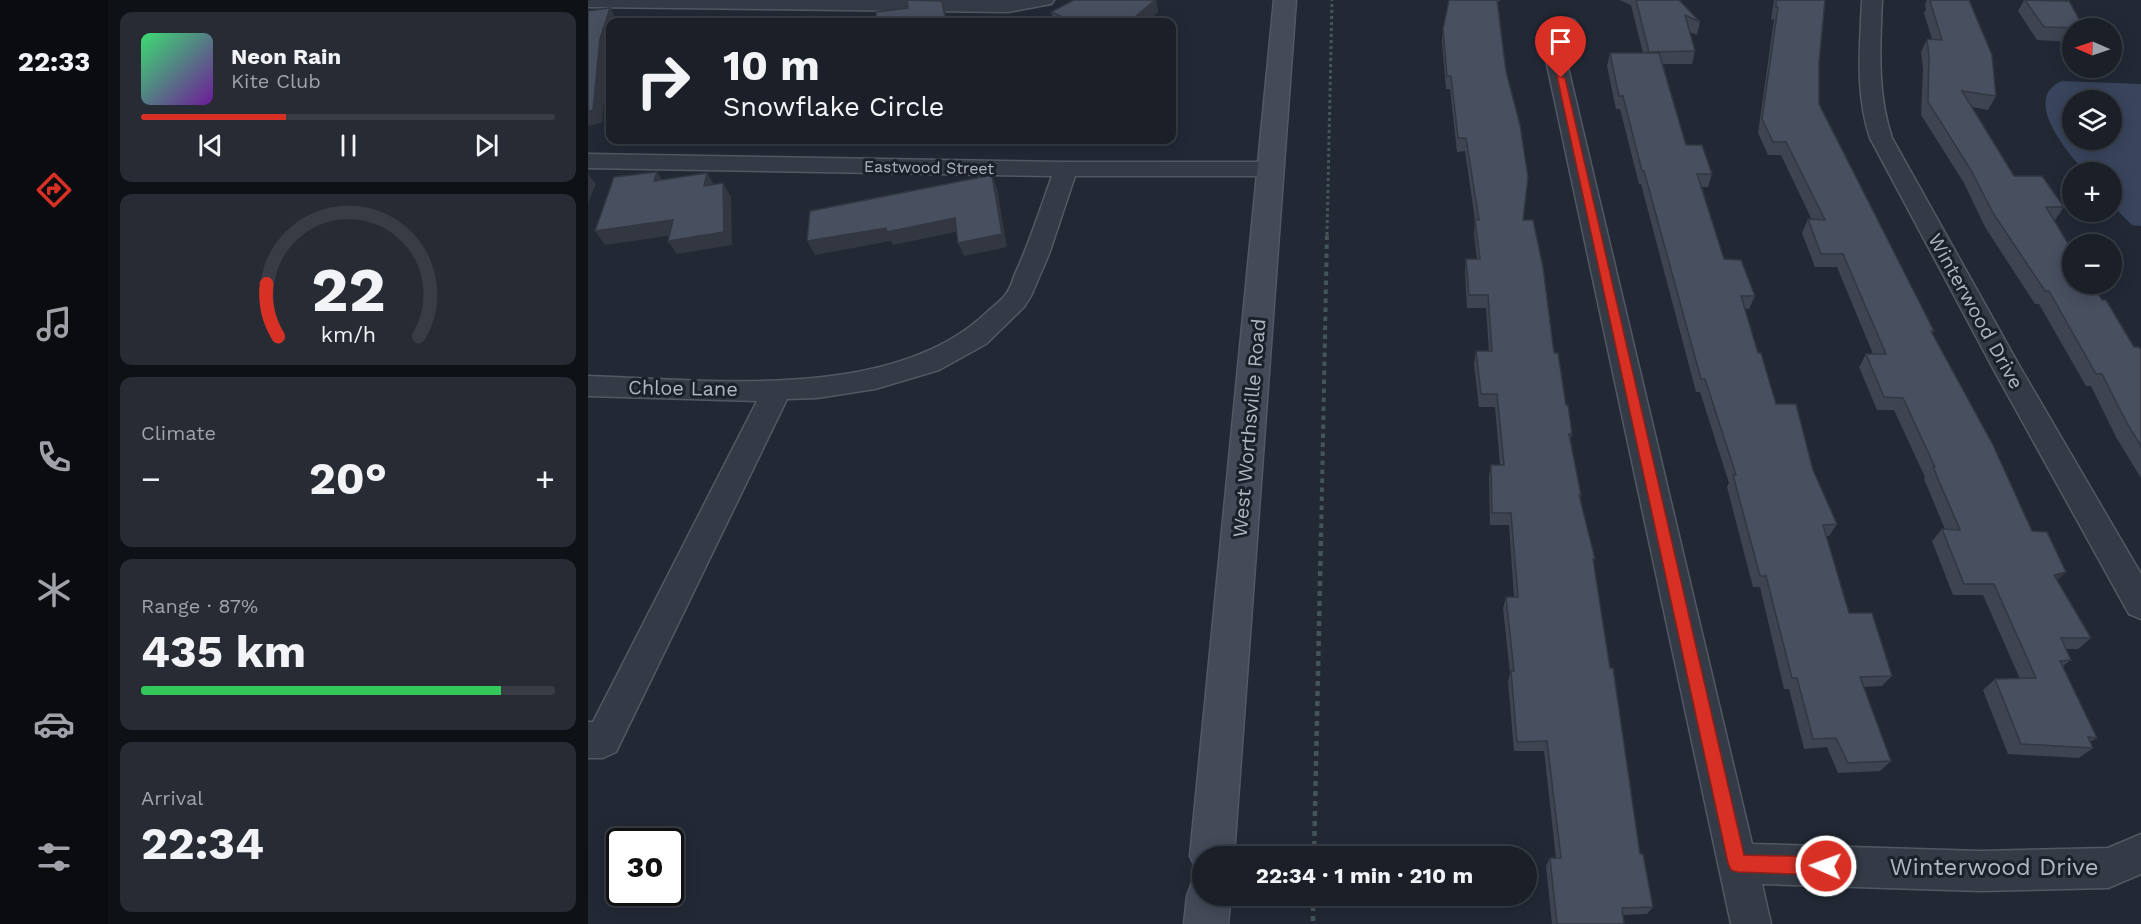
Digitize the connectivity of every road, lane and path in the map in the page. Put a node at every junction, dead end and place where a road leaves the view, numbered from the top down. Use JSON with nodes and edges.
{"nodes":[{"id":1,"x":1044,"y":0,"type":"edge"},
{"id":2,"x":1285,"y":0,"type":"edge"},
{"id":3,"x":1332,"y":0,"type":"edge"},
{"id":4,"x":1872,"y":0,"type":"edge"},
{"id":5,"x":588,"y":1,"type":"edge"},
{"id":6,"x":1567,"y":24,"type":"dead end"},
{"id":7,"x":588,"y":160,"type":"edge"},
{"id":8,"x":1066,"y":169,"type":"junction"},
{"id":9,"x":1270,"y":169,"type":"junction"},
{"id":10,"x":588,"y":386,"type":"edge"},
{"id":11,"x":777,"y":390,"type":"junction"},
{"id":12,"x":2141,"y":604,"type":"edge"},
{"id":13,"x":596,"y":740,"type":"edge"},
{"id":14,"x":1213,"y":846,"type":"edge"},
{"id":15,"x":1314,"y":846,"type":"edge"},
{"id":16,"x":2141,"y":854,"type":"edge"},
{"id":17,"x":1737,"y":863,"type":"junction"},
{"id":18,"x":1208,"y":906,"type":"edge"},
{"id":19,"x":1313,"y":906,"type":"edge"},
{"id":20,"x":1206,"y":924,"type":"edge"},
{"id":21,"x":1313,"y":924,"type":"edge"},
{"id":22,"x":1751,"y":924,"type":"edge"}],
"edges":[{"from":1,"to":5,"type":"street"},
{"from":2,"to":9,"type":"main road","name":"West Worthsville Road"},
{"from":3,"to":15,"type":"path"},
{"from":4,"to":12,"type":"street","name":"Winterwood Drive"},
{"from":6,"to":17,"type":"street"},
{"from":7,"to":8,"type":"street","name":"Eastwood Street"},
{"from":8,"to":9,"type":"street","name":"Eastwood Street"},
{"from":8,"to":11,"type":"street","name":"Chloe Lane"},
{"from":9,"to":14,"type":"main road","name":"West Worthsville Road"},
{"from":10,"to":11,"type":"street","name":"Chloe Lane"},
{"from":11,"to":13,"type":"street"},
{"from":16,"to":17,"type":"street","name":"Winterwood Drive"},
{"from":17,"to":22,"type":"street"},
{"from":18,"to":20,"type":"main road"},
{"from":19,"to":21,"type":"path"}]}
